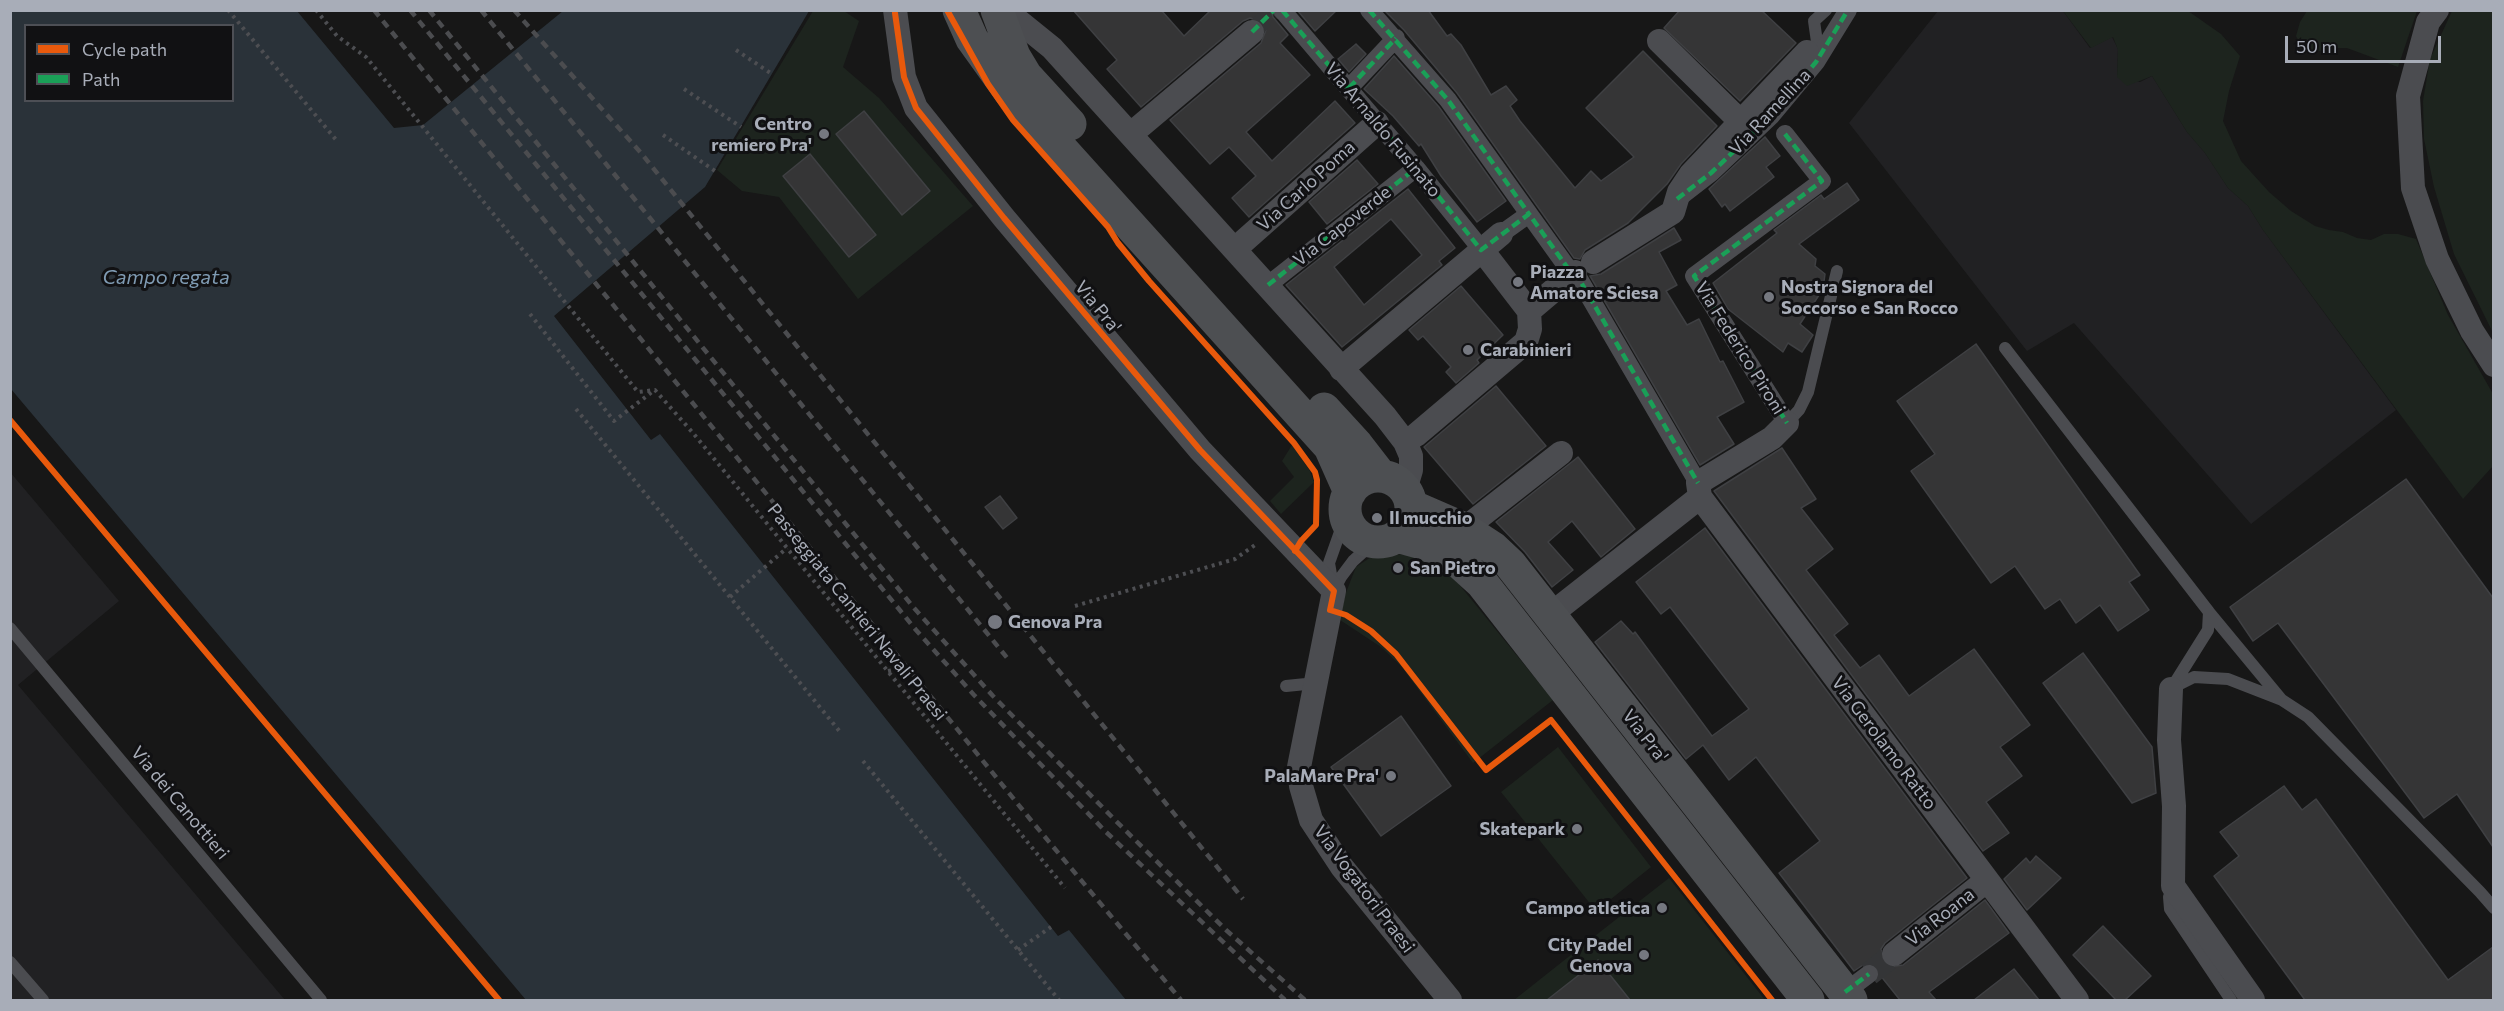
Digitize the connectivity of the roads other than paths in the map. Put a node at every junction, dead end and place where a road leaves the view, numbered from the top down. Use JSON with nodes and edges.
{"nodes":[{"id":1,"x":895,"y":10,"type":"edge"},
{"id":2,"x":959,"y":10,"type":"edge"},
{"id":3,"x":997,"y":10,"type":"edge"},
{"id":4,"x":1005,"y":10,"type":"edge"},
{"id":5,"x":1282,"y":10,"type":"edge"},
{"id":6,"x":1369,"y":10,"type":"edge"},
{"id":7,"x":1826,"y":10,"type":"edge"},
{"id":8,"x":1848,"y":10,"type":"edge"},
{"id":9,"x":2437,"y":10,"type":"edge"},
{"id":10,"x":1252,"y":32,"type":"tunnel mouth"},
{"id":11,"x":1396,"y":38,"type":"junction"},
{"id":12,"x":1659,"y":41,"type":"dead end"},
{"id":13,"x":1812,"y":47,"type":"joint"},
{"id":14,"x":1349,"y":88,"type":"junction"},
{"id":15,"x":1377,"y":123,"type":"junction"},
{"id":16,"x":1742,"y":123,"type":"junction"},
{"id":17,"x":1131,"y":134,"type":"junction"},
{"id":18,"x":1785,"y":134,"type":"dead end"},
{"id":19,"x":1416,"y":168,"type":"junction"},
{"id":20,"x":1677,"y":200,"type":"junction"},
{"id":21,"x":1529,"y":214,"type":"junction"},
{"id":22,"x":1501,"y":234,"type":"joint"},
{"id":23,"x":1235,"y":249,"type":"junction"},
{"id":24,"x":1475,"y":256,"type":"junction"},
{"id":25,"x":1580,"y":269,"type":"junction"},
{"id":26,"x":1837,"y":271,"type":"dead end"},
{"id":27,"x":1268,"y":285,"type":"junction"},
{"id":28,"x":1529,"y":311,"type":"junction"},
{"id":29,"x":2005,"y":348,"type":"dead end"},
{"id":30,"x":2493,"y":365,"type":"edge"},
{"id":31,"x":1341,"y":369,"type":"junction"},
{"id":32,"x":1787,"y":423,"type":"junction"},
{"id":33,"x":1405,"y":442,"type":"junction"},
{"id":34,"x":1562,"y":453,"type":"dead end"},
{"id":35,"x":1381,"y":476,"type":"junction"},
{"id":36,"x":1699,"y":490,"type":"junction"},
{"id":37,"x":1409,"y":501,"type":"junction"},
{"id":38,"x":1348,"y":503,"type":"junction"},
{"id":39,"x":1464,"y":529,"type":"junction"},
{"id":40,"x":1385,"y":539,"type":"junction"},
{"id":41,"x":1334,"y":591,"type":"junction"},
{"id":42,"x":2209,"y":612,"type":"junction"},
{"id":43,"x":1550,"y":615,"type":"junction"},
{"id":44,"x":10,"y":628,"type":"edge"},
{"id":45,"x":1318,"y":678,"type":"junction"},
{"id":46,"x":1286,"y":686,"type":"dead end"},
{"id":47,"x":2171,"y":689,"type":"junction"},
{"id":48,"x":2282,"y":700,"type":"junction"},
{"id":49,"x":1986,"y":881,"type":"junction"},
{"id":50,"x":2174,"y":886,"type":"junction"},
{"id":51,"x":2493,"y":908,"type":"edge"},
{"id":52,"x":1894,"y":954,"type":"tunnel mouth"},
{"id":53,"x":10,"y":962,"type":"edge"},
{"id":54,"x":1855,"y":989,"type":"edge"},
{"id":55,"x":43,"y":1000,"type":"edge"},
{"id":56,"x":321,"y":1000,"type":"edge"},
{"id":57,"x":1450,"y":1000,"type":"edge"},
{"id":58,"x":1808,"y":1000,"type":"edge"},
{"id":59,"x":2077,"y":1000,"type":"edge"},
{"id":60,"x":2231,"y":1000,"type":"edge"},
{"id":61,"x":2253,"y":1000,"type":"edge"}],
"edges":[{"from":1,"to":41,"type":"street","name":"Via Pra'"},
{"from":2,"to":38,"type":"main road"},
{"from":3,"to":35,"type":"main road"},
{"from":4,"to":17,"type":"street"},
{"from":5,"to":14,"type":"street","name":"Via Arnaldo Fusinato"},
{"from":6,"to":11,"type":"street"},
{"from":7,"to":13,"type":"lane"},
{"from":8,"to":20,"type":"street","name":"Via Ramellina"},
{"from":9,"to":30,"type":"street"},
{"from":10,"to":17,"type":"street"},
{"from":11,"to":14,"type":"street"},
{"from":11,"to":21,"type":"street"},
{"from":12,"to":16,"type":"street","name":"Via Ramellina"},
{"from":13,"to":16,"type":"street","name":"Via Ramellina"},
{"from":14,"to":15,"type":"street","name":"Via Arnaldo Fusinato"},
{"from":15,"to":19,"type":"street","name":"Via Arnaldo Fusinato"},
{"from":15,"to":23,"type":"street","name":"Via Carlo Poma"},
{"from":16,"to":20,"type":"street","name":"Via Ramellina"},
{"from":17,"to":23,"type":"street"},
{"from":18,"to":32,"type":"street","name":"Via Federico Pironi"},
{"from":19,"to":24,"type":"street","name":"Via Arnaldo Fusinato"},
{"from":19,"to":27,"type":"street","name":"Via Capoverde"},
{"from":20,"to":25,"type":"street","name":"Via Ramellina"},
{"from":21,"to":22,"type":"street"},
{"from":21,"to":25,"type":"street"},
{"from":22,"to":24,"type":"street"},
{"from":23,"to":27,"type":"street"},
{"from":24,"to":28,"type":"street"},
{"from":24,"to":31,"type":"street"},
{"from":25,"to":28,"type":"street"},
{"from":25,"to":36,"type":"street"},
{"from":26,"to":32,"type":"lane","name":"Via Federico Pironi"},
{"from":27,"to":31,"type":"street"},
{"from":28,"to":33,"type":"street"},
{"from":29,"to":42,"type":"lane"},
{"from":31,"to":33,"type":"street"},
{"from":32,"to":36,"type":"street","name":"Via Federico Pironi"},
{"from":33,"to":37,"type":"street"},
{"from":34,"to":39,"type":"street"},
{"from":35,"to":37,"type":"main road"},
{"from":35,"to":38,"type":"main road"},
{"from":36,"to":43,"type":"street","name":"Via Federico Pironi"},
{"from":36,"to":49,"type":"street","name":"Via Gerolamo Ratto"},
{"from":37,"to":39,"type":"main road","name":"Via Pra'"},
{"from":37,"to":40,"type":"main road"},
{"from":38,"to":40,"type":"main road"},
{"from":38,"to":41,"type":"lane"},
{"from":39,"to":43,"type":"main road","name":"Via Pra'"},
{"from":40,"to":41,"type":"lane"},
{"from":40,"to":58,"type":"main road","name":"Via Pra'"},
{"from":41,"to":45,"type":"street","name":"Via Vogatori Praesi"},
{"from":42,"to":47,"type":"lane"},
{"from":42,"to":48,"type":"lane"},
{"from":43,"to":54,"type":"main road","name":"Via Pra'"},
{"from":44,"to":56,"type":"lane","name":"Via dei Canottieri"},
{"from":45,"to":46,"type":"lane"},
{"from":45,"to":57,"type":"street","name":"Via Vogatori Praesi"},
{"from":47,"to":48,"type":"lane"},
{"from":47,"to":50,"type":"street"},
{"from":48,"to":51,"type":"lane"},
{"from":49,"to":52,"type":"street","name":"Via Roana"},
{"from":49,"to":59,"type":"street","name":"Via Gerolamo Ratto"},
{"from":50,"to":60,"type":"lane"},
{"from":50,"to":61,"type":"street"},
{"from":53,"to":55,"type":"lane"}]}
